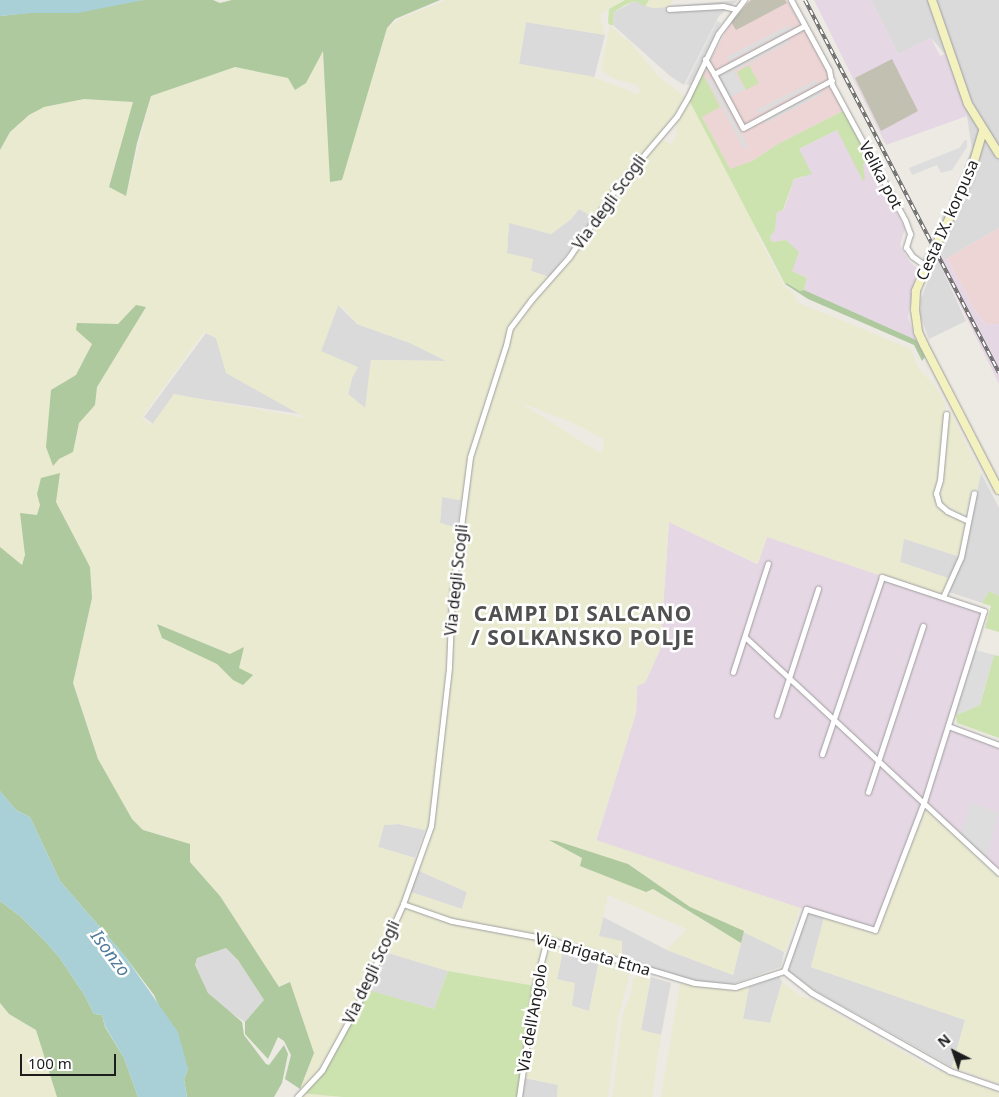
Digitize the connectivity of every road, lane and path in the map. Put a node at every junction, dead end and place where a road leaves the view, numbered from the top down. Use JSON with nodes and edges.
{"nodes":[{"id":1,"x":744,"y":0,"type":"edge"},
{"id":2,"x":792,"y":0,"type":"edge"},
{"id":3,"x":932,"y":0,"type":"edge"},
{"id":4,"x":669,"y":9,"type":"dead end"},
{"id":5,"x":735,"y":9,"type":"junction"},
{"id":6,"x":804,"y":26,"type":"junction"},
{"id":7,"x":705,"y":59,"type":"junction"},
{"id":8,"x":714,"y":74,"type":"junction"},
{"id":9,"x":832,"y":80,"type":"junction"},
{"id":10,"x":983,"y":131,"type":"junction"},
{"id":11,"x":999,"y":154,"type":"edge"},
{"id":12,"x":926,"y":266,"type":"junction"},
{"id":13,"x":946,"y":414,"type":"dead end"},
{"id":14,"x":999,"y":490,"type":"edge"},
{"id":15,"x":974,"y":493,"type":"dead end"},
{"id":16,"x":968,"y":521,"type":"junction"},
{"id":17,"x":768,"y":563,"type":"dead end"},
{"id":18,"x":818,"y":589,"type":"dead end"},
{"id":19,"x":943,"y":597,"type":"junction"},
{"id":20,"x":923,"y":626,"type":"dead end"},
{"id":21,"x":745,"y":637,"type":"junction"},
{"id":22,"x":733,"y":672,"type":"dead end"},
{"id":23,"x":790,"y":677,"type":"junction"},
{"id":24,"x":777,"y":715,"type":"dead end"},
{"id":25,"x":834,"y":718,"type":"junction"},
{"id":26,"x":948,"y":726,"type":"junction"},
{"id":27,"x":999,"y":745,"type":"edge"},
{"id":28,"x":822,"y":754,"type":"dead end"},
{"id":29,"x":878,"y":760,"type":"junction"},
{"id":30,"x":868,"y":792,"type":"dead end"},
{"id":31,"x":924,"y":802,"type":"junction"},
{"id":32,"x":999,"y":872,"type":"edge"},
{"id":33,"x":403,"y":904,"type":"junction"},
{"id":34,"x":546,"y":939,"type":"junction"},
{"id":35,"x":784,"y":971,"type":"junction"},
{"id":36,"x":999,"y":1088,"type":"edge"},
{"id":37,"x":298,"y":1097,"type":"edge"},
{"id":38,"x":519,"y":1097,"type":"edge"}],
"edges":[{"from":1,"to":5,"type":"street"},
{"from":2,"to":6,"type":"street","name":"Velika pot"},
{"from":3,"to":10,"type":"main road"},
{"from":4,"to":5,"type":"street"},
{"from":5,"to":7,"type":"street"},
{"from":6,"to":8,"type":"street"},
{"from":6,"to":9,"type":"street","name":"Velika pot"},
{"from":7,"to":8,"type":"street"},
{"from":7,"to":33,"type":"street","name":"Via degli Scogli"},
{"from":8,"to":9,"type":"street"},
{"from":9,"to":12,"type":"street","name":"Velika pot"},
{"from":10,"to":11,"type":"main road"},
{"from":10,"to":12,"type":"main road","name":"Cesta IX. korpusa"},
{"from":12,"to":14,"type":"main road","name":"Cesta IX. korpusa"},
{"from":13,"to":16,"type":"street"},
{"from":15,"to":16,"type":"street"},
{"from":16,"to":19,"type":"street"},
{"from":17,"to":21,"type":"street"},
{"from":18,"to":23,"type":"street"},
{"from":19,"to":25,"type":"street"},
{"from":19,"to":26,"type":"street"},
{"from":20,"to":29,"type":"street"},
{"from":21,"to":22,"type":"street"},
{"from":21,"to":23,"type":"street"},
{"from":23,"to":24,"type":"street"},
{"from":23,"to":25,"type":"street"},
{"from":25,"to":28,"type":"street"},
{"from":25,"to":29,"type":"street"},
{"from":26,"to":27,"type":"street"},
{"from":26,"to":31,"type":"street"},
{"from":29,"to":30,"type":"street"},
{"from":29,"to":31,"type":"street"},
{"from":31,"to":32,"type":"street"},
{"from":31,"to":35,"type":"street"},
{"from":33,"to":34,"type":"street","name":"Via Brigata Etna"},
{"from":33,"to":37,"type":"street","name":"Via degli Scogli"},
{"from":34,"to":35,"type":"street","name":"Via Brigata Etna"},
{"from":34,"to":38,"type":"street","name":"Via dell'Angolo"},
{"from":35,"to":36,"type":"street"}]}
